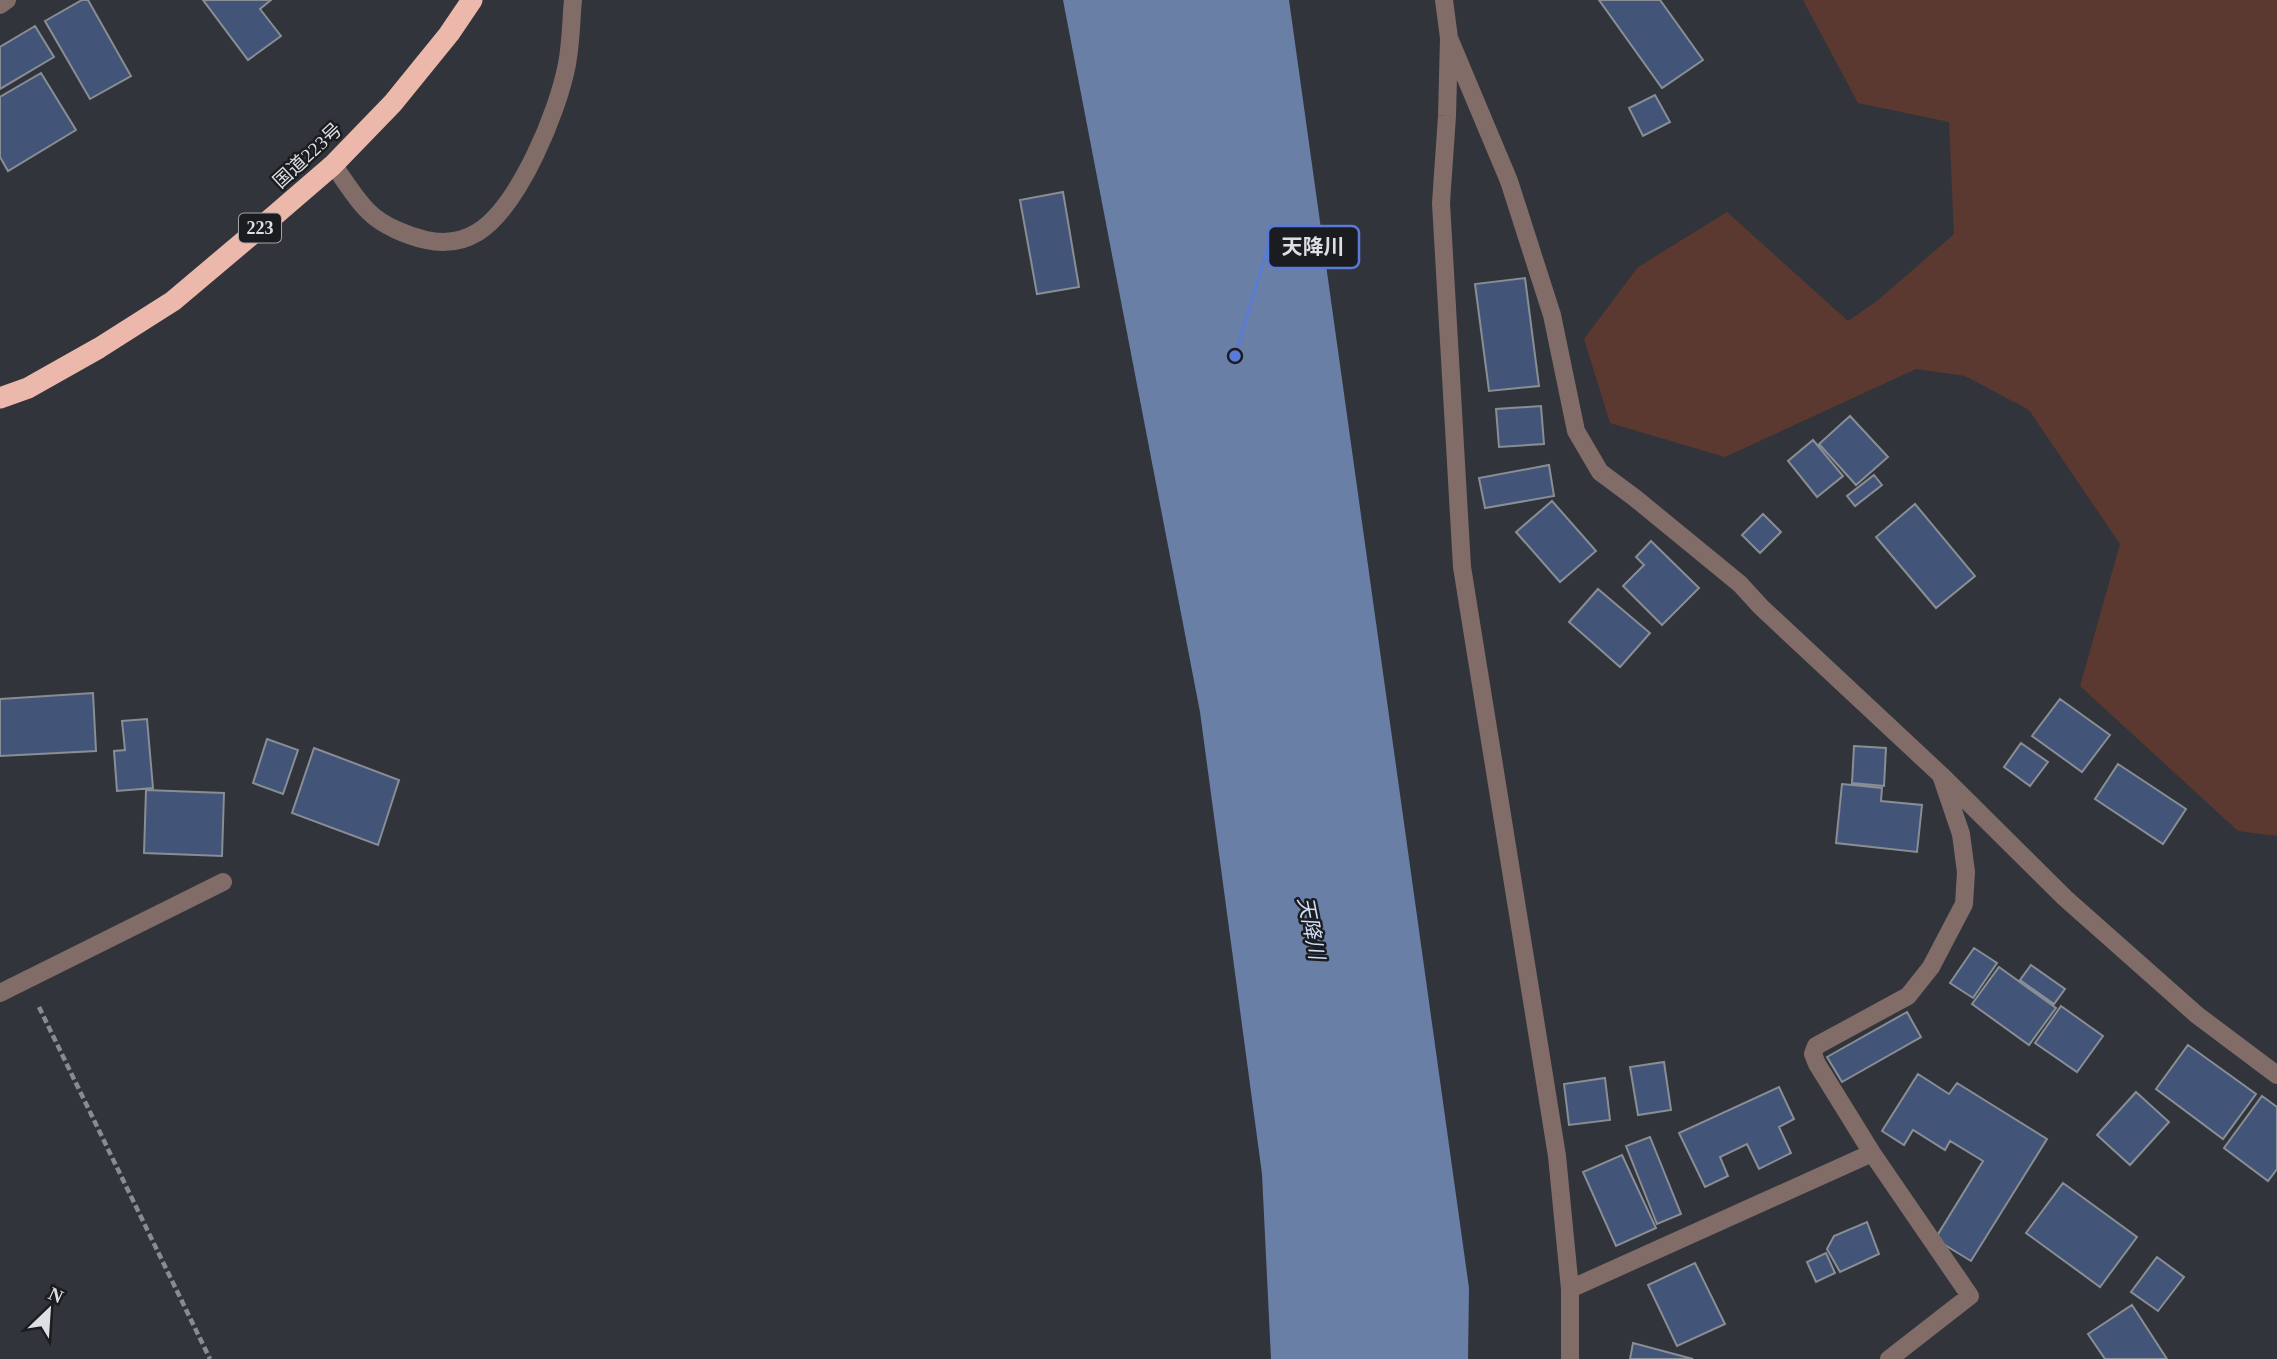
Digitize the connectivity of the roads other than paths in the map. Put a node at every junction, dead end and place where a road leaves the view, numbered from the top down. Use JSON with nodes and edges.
{"nodes":[{"id":1,"x":7,"y":0,"type":"edge"},
{"id":2,"x":472,"y":0,"type":"edge"},
{"id":3,"x":573,"y":0,"type":"edge"},
{"id":4,"x":1444,"y":0,"type":"edge"},
{"id":5,"x":0,"y":5,"type":"edge"},
{"id":6,"x":1449,"y":38,"type":"junction"},
{"id":7,"x":333,"y":165,"type":"junction"},
{"id":8,"x":0,"y":398,"type":"edge"},
{"id":9,"x":1941,"y":775,"type":"junction"},
{"id":10,"x":223,"y":882,"type":"dead end"},
{"id":11,"x":0,"y":993,"type":"edge"},
{"id":12,"x":2277,"y":1075,"type":"edge"},
{"id":13,"x":1872,"y":1153,"type":"junction"},
{"id":14,"x":1570,"y":1289,"type":"junction"},
{"id":15,"x":1570,"y":1359,"type":"edge"},
{"id":16,"x":1889,"y":1359,"type":"edge"}],
"edges":[{"from":1,"to":5,"type":"street"},
{"from":2,"to":7,"type":"highway","name":"国道223号","number":"223"},
{"from":3,"to":7,"type":"street"},
{"from":4,"to":6,"type":"street"},
{"from":6,"to":9,"type":"street"},
{"from":6,"to":14,"type":"street"},
{"from":7,"to":8,"type":"highway","name":"国道223号","number":"223"},
{"from":9,"to":12,"type":"street"},
{"from":9,"to":13,"type":"street"},
{"from":10,"to":11,"type":"street"},
{"from":13,"to":14,"type":"street"},
{"from":13,"to":16,"type":"street"},
{"from":14,"to":15,"type":"street"}]}
